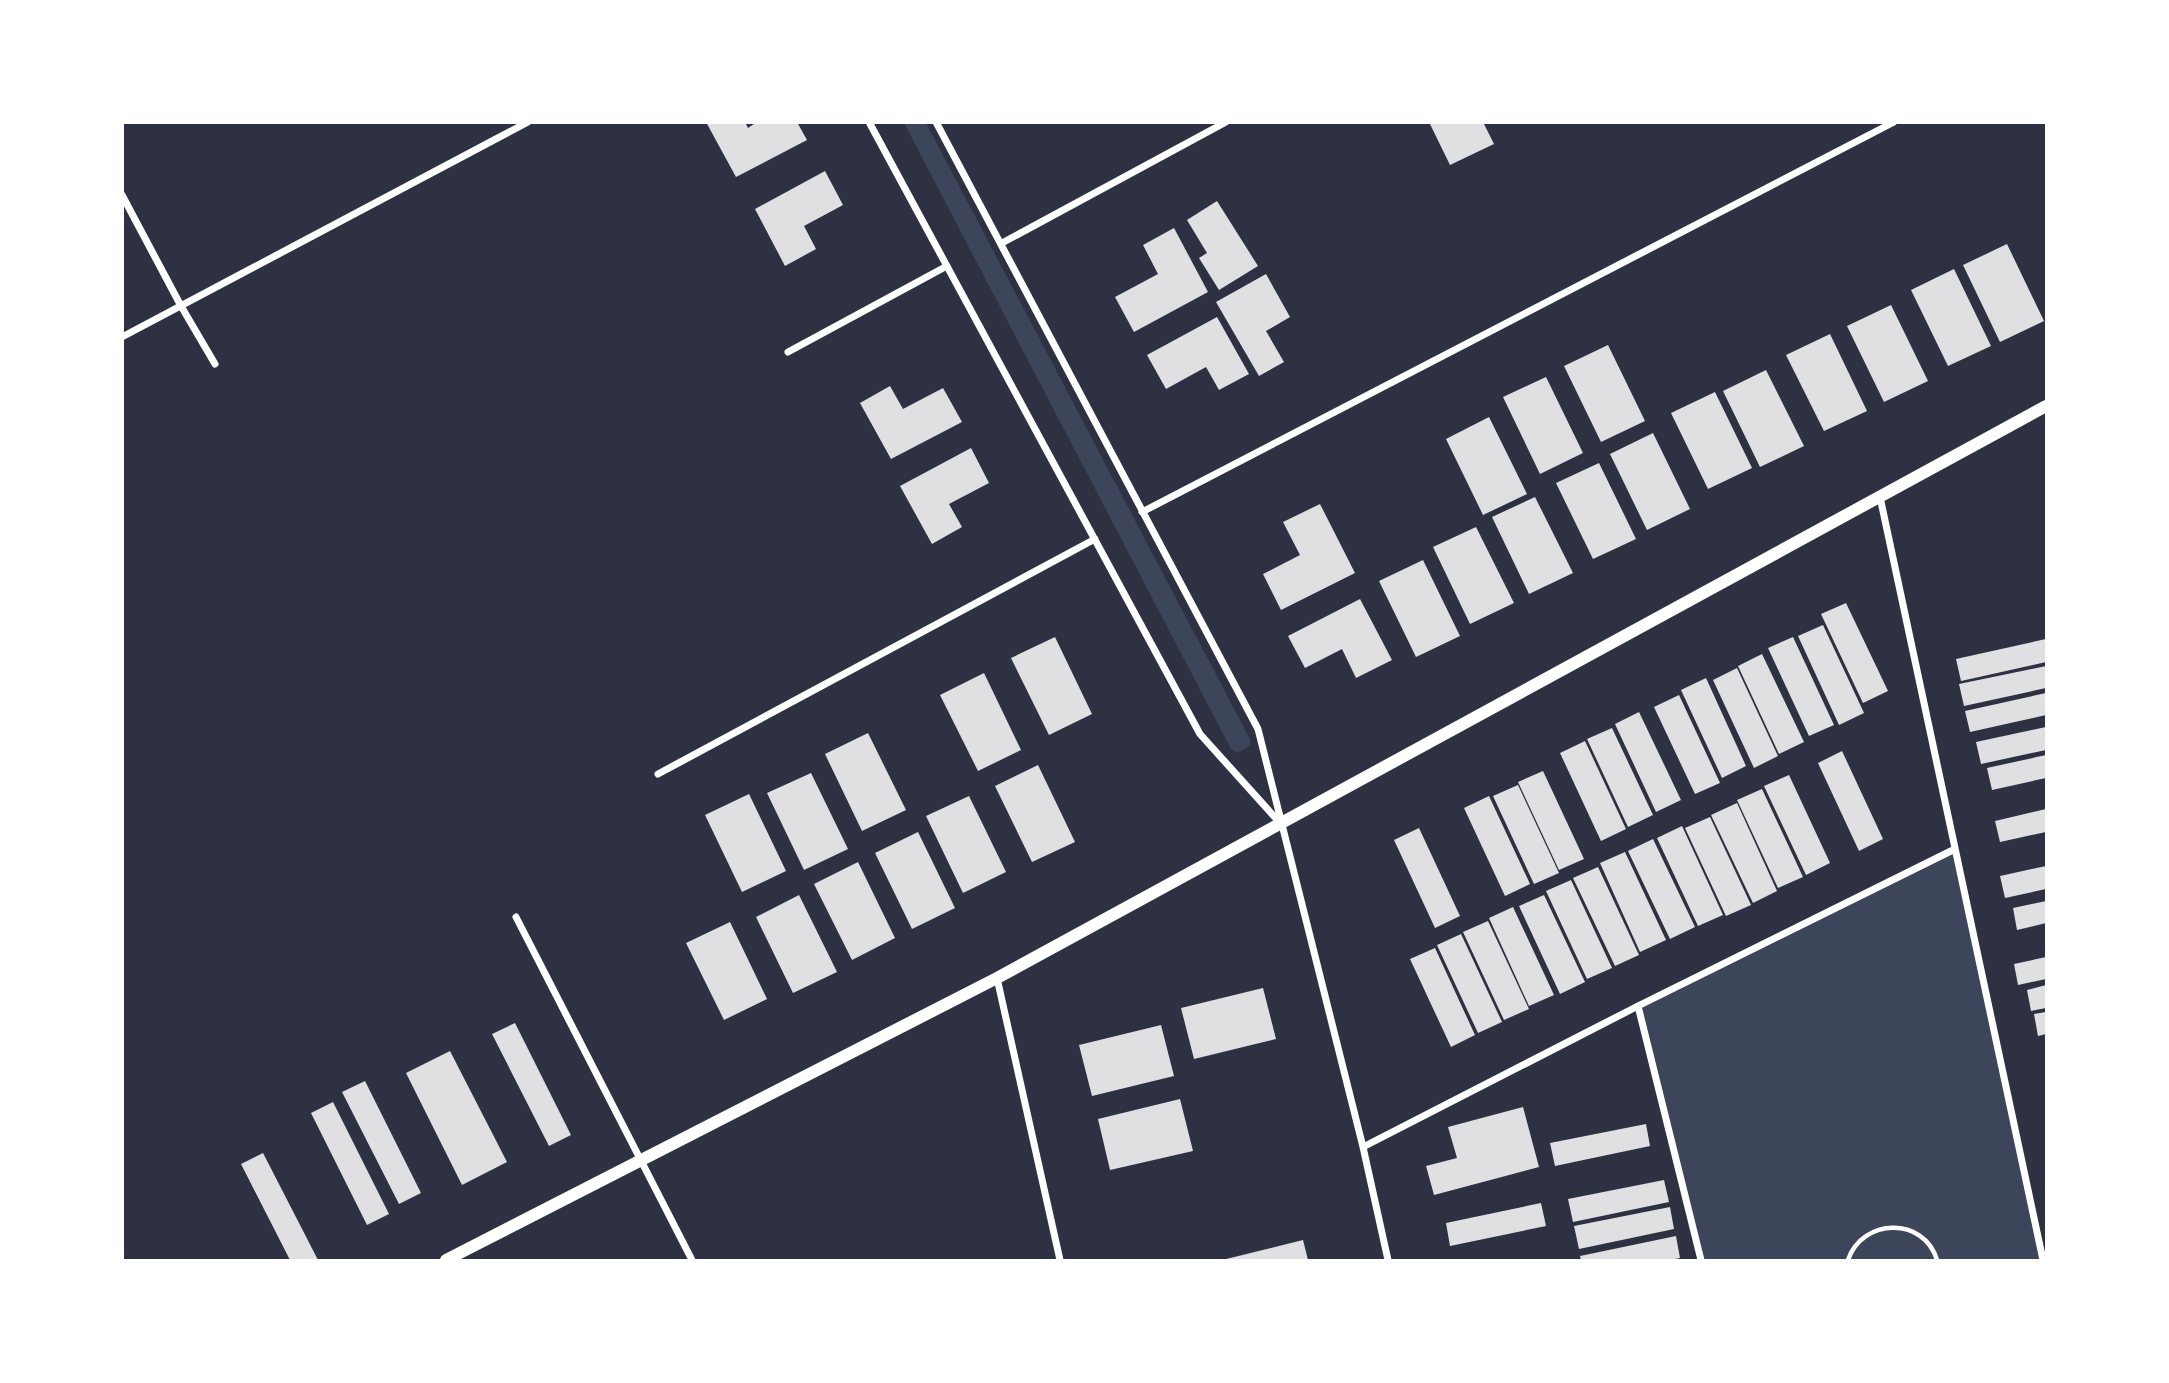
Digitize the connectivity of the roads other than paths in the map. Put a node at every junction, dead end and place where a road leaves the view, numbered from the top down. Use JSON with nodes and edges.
{"nodes":[{"id":1,"x":528,"y":122,"type":"edge"},
{"id":2,"x":869,"y":122,"type":"edge"},
{"id":3,"x":936,"y":122,"type":"edge"},
{"id":4,"x":1226,"y":122,"type":"edge"},
{"id":5,"x":1894,"y":122,"type":"edge"},
{"id":6,"x":122,"y":195,"type":"edge"},
{"id":7,"x":1002,"y":243,"type":"junction"},
{"id":8,"x":947,"y":266,"type":"junction"},
{"id":9,"x":181,"y":306,"type":"junction"},
{"id":10,"x":122,"y":337,"type":"edge"},
{"id":11,"x":788,"y":352,"type":"dead end"},
{"id":12,"x":215,"y":364,"type":"dead end"},
{"id":13,"x":2046,"y":406,"type":"edge"},
{"id":14,"x":1880,"y":497,"type":"junction"},
{"id":15,"x":1142,"y":512,"type":"junction"},
{"id":16,"x":1095,"y":539,"type":"junction"},
{"id":17,"x":658,"y":774,"type":"dead end"},
{"id":18,"x":1281,"y":824,"type":"junction"},
{"id":19,"x":1955,"y":849,"type":"junction"},
{"id":20,"x":516,"y":917,"type":"dead end"},
{"id":21,"x":997,"y":978,"type":"junction"},
{"id":22,"x":1638,"y":1006,"type":"junction"},
{"id":23,"x":1363,"y":1147,"type":"junction"},
{"id":24,"x":642,"y":1159,"type":"junction"},
{"id":25,"x":446,"y":1261,"type":"edge"},
{"id":26,"x":692,"y":1261,"type":"edge"},
{"id":27,"x":1060,"y":1261,"type":"edge"},
{"id":28,"x":1388,"y":1261,"type":"edge"},
{"id":29,"x":1701,"y":1261,"type":"edge"},
{"id":30,"x":2043,"y":1261,"type":"edge"}],
"edges":[{"from":1,"to":9,"type":"street"},
{"from":2,"to":8,"type":"street"},
{"from":3,"to":7,"type":"street"},
{"from":4,"to":7,"type":"street"},
{"from":5,"to":15,"type":"street"},
{"from":6,"to":9,"type":"street"},
{"from":7,"to":15,"type":"street"},
{"from":8,"to":11,"type":"street"},
{"from":8,"to":16,"type":"street"},
{"from":9,"to":10,"type":"street"},
{"from":9,"to":12,"type":"street"},
{"from":13,"to":14,"type":"street"},
{"from":14,"to":18,"type":"street"},
{"from":14,"to":19,"type":"street"},
{"from":15,"to":18,"type":"street"},
{"from":16,"to":17,"type":"street"},
{"from":16,"to":18,"type":"street"},
{"from":18,"to":21,"type":"street"},
{"from":18,"to":23,"type":"street"},
{"from":19,"to":22,"type":"street"},
{"from":19,"to":30,"type":"street"},
{"from":20,"to":24,"type":"street"},
{"from":21,"to":24,"type":"street"},
{"from":21,"to":27,"type":"street"},
{"from":22,"to":23,"type":"street"},
{"from":22,"to":29,"type":"street"},
{"from":23,"to":28,"type":"street"},
{"from":24,"to":25,"type":"street"},
{"from":24,"to":26,"type":"street"}]}
